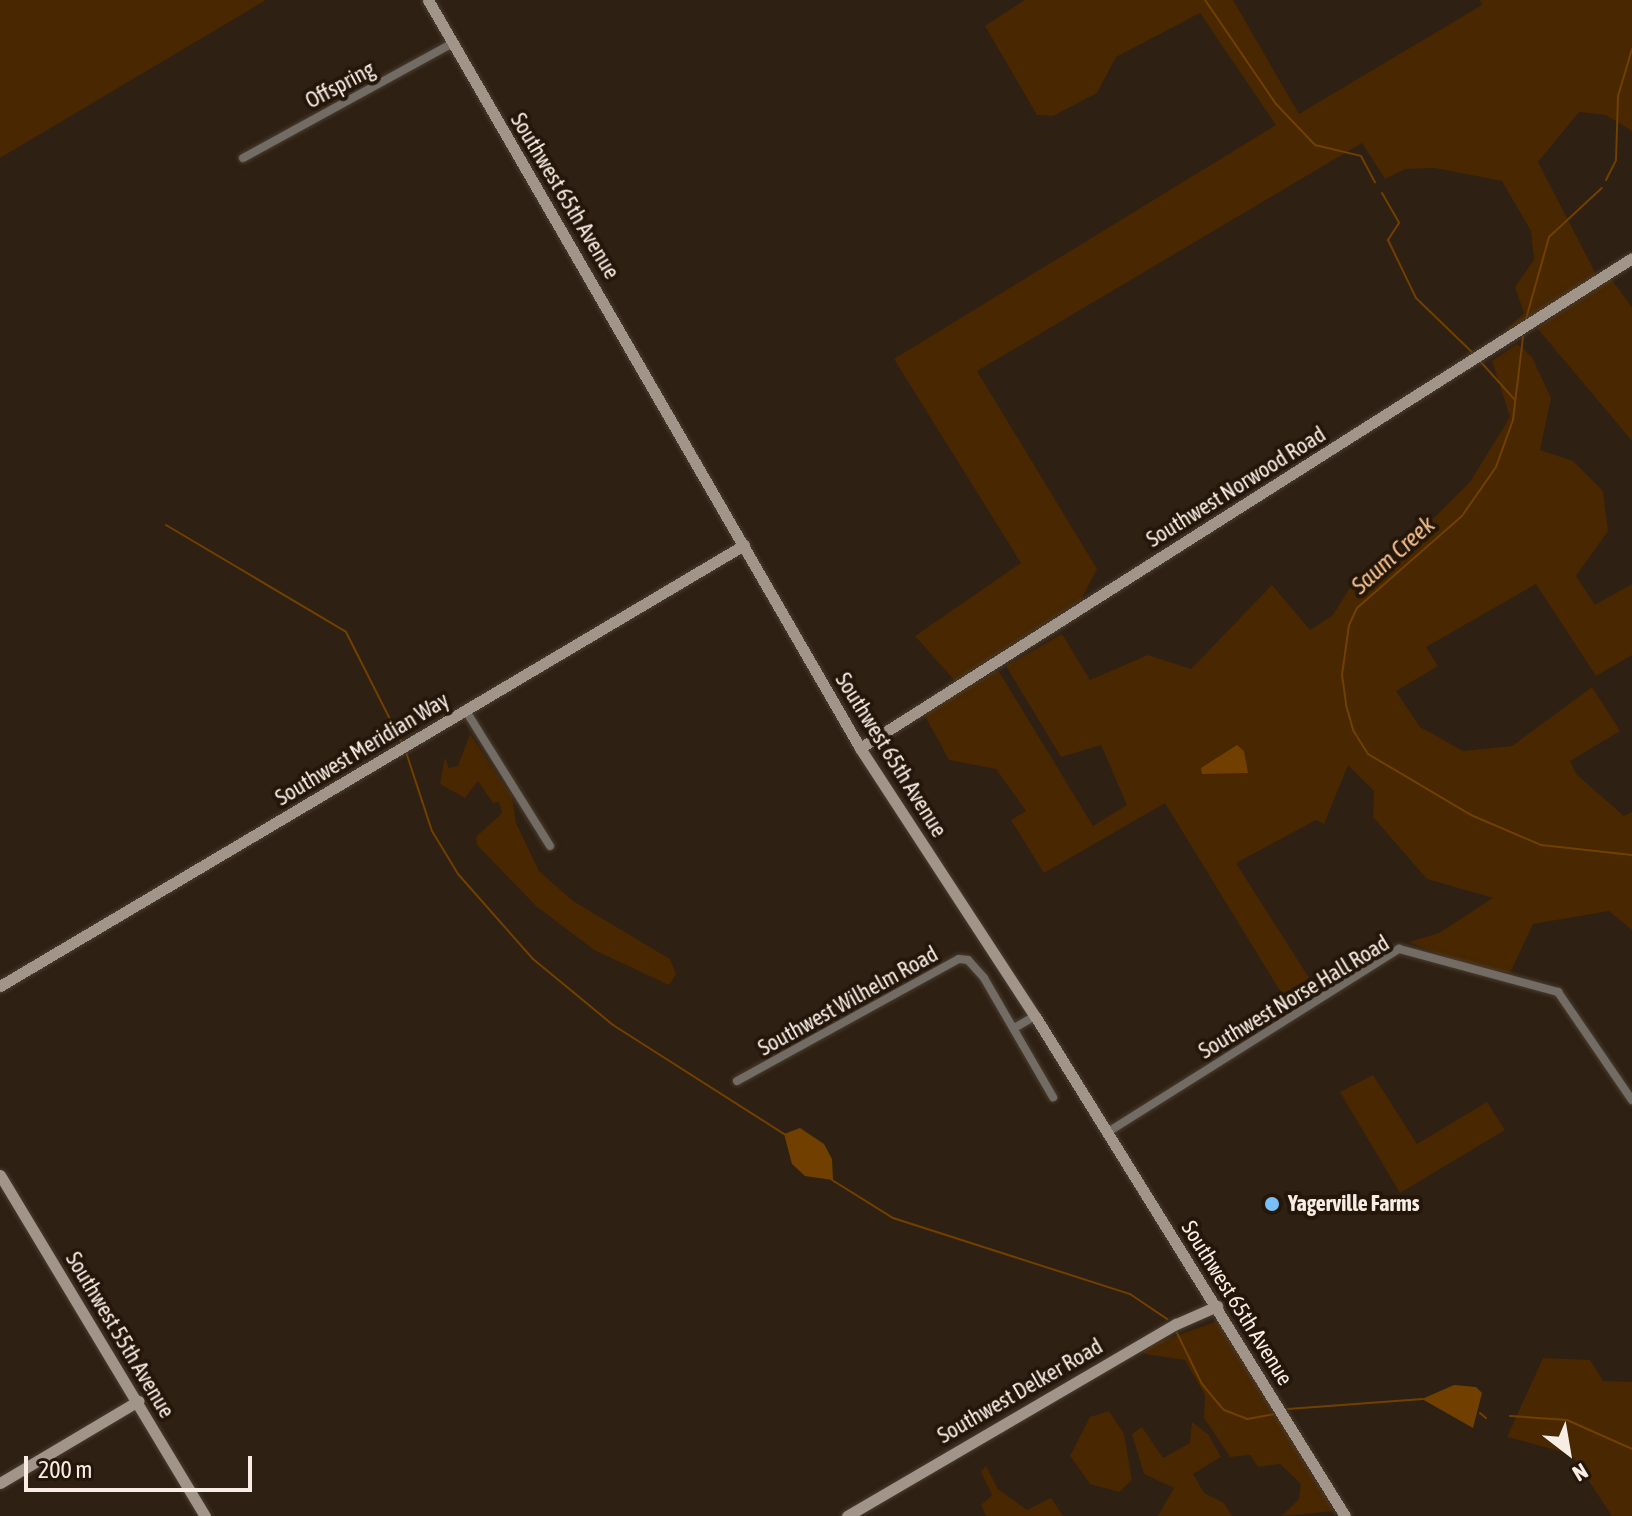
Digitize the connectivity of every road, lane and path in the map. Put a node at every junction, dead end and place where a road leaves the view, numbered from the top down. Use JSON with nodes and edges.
{"nodes":[{"id":1,"x":428,"y":0,"type":"edge"},
{"id":2,"x":453,"y":43,"type":"junction"},
{"id":3,"x":243,"y":158,"type":"dead end"},
{"id":4,"x":1632,"y":258,"type":"edge"},
{"id":5,"x":744,"y":545,"type":"junction"},
{"id":6,"x":466,"y":711,"type":"junction"},
{"id":7,"x":860,"y":748,"type":"junction"},
{"id":8,"x":550,"y":846,"type":"dead end"},
{"id":9,"x":0,"y":986,"type":"edge"},
{"id":10,"x":1035,"y":1016,"type":"junction"},
{"id":11,"x":1016,"y":1027,"type":"junction"},
{"id":12,"x":737,"y":1081,"type":"dead end"},
{"id":13,"x":1053,"y":1097,"type":"dead end"},
{"id":14,"x":1632,"y":1100,"type":"edge"},
{"id":15,"x":1108,"y":1132,"type":"junction"},
{"id":16,"x":0,"y":1175,"type":"edge"},
{"id":17,"x":1217,"y":1306,"type":"junction"},
{"id":18,"x":138,"y":1401,"type":"junction"},
{"id":19,"x":0,"y":1483,"type":"edge"},
{"id":20,"x":205,"y":1516,"type":"edge"},
{"id":21,"x":847,"y":1516,"type":"edge"},
{"id":22,"x":1345,"y":1516,"type":"edge"}],
"edges":[{"from":1,"to":2,"type":"street","name":"Southwest 65th Avenue"},
{"from":2,"to":3,"type":"street","name":"Offspring"},
{"from":2,"to":5,"type":"street","name":"Southwest 65th Avenue"},
{"from":4,"to":7,"type":"street","name":"Southwest Norwood Road"},
{"from":5,"to":6,"type":"street","name":"Southwest Meridian Way"},
{"from":5,"to":7,"type":"street","name":"Southwest 65th Avenue"},
{"from":6,"to":8,"type":"street"},
{"from":6,"to":9,"type":"street","name":"Southwest Meridian Way"},
{"from":7,"to":10,"type":"street","name":"Southwest 65th Avenue"},
{"from":10,"to":11,"type":"street"},
{"from":10,"to":15,"type":"street","name":"Southwest 65th Avenue"},
{"from":11,"to":12,"type":"street","name":"Southwest Wilhelm Road"},
{"from":11,"to":13,"type":"street"},
{"from":14,"to":15,"type":"street","name":"Southwest Norse Hall Road"},
{"from":15,"to":17,"type":"street","name":"Southwest 65th Avenue"},
{"from":16,"to":18,"type":"street","name":"Southwest 55th Avenue"},
{"from":17,"to":21,"type":"street","name":"Southwest Delker Road"},
{"from":17,"to":22,"type":"street","name":"Southwest 65th Avenue"},
{"from":18,"to":19,"type":"street"},
{"from":18,"to":20,"type":"street","name":"Southwest 55th Avenue"}]}
